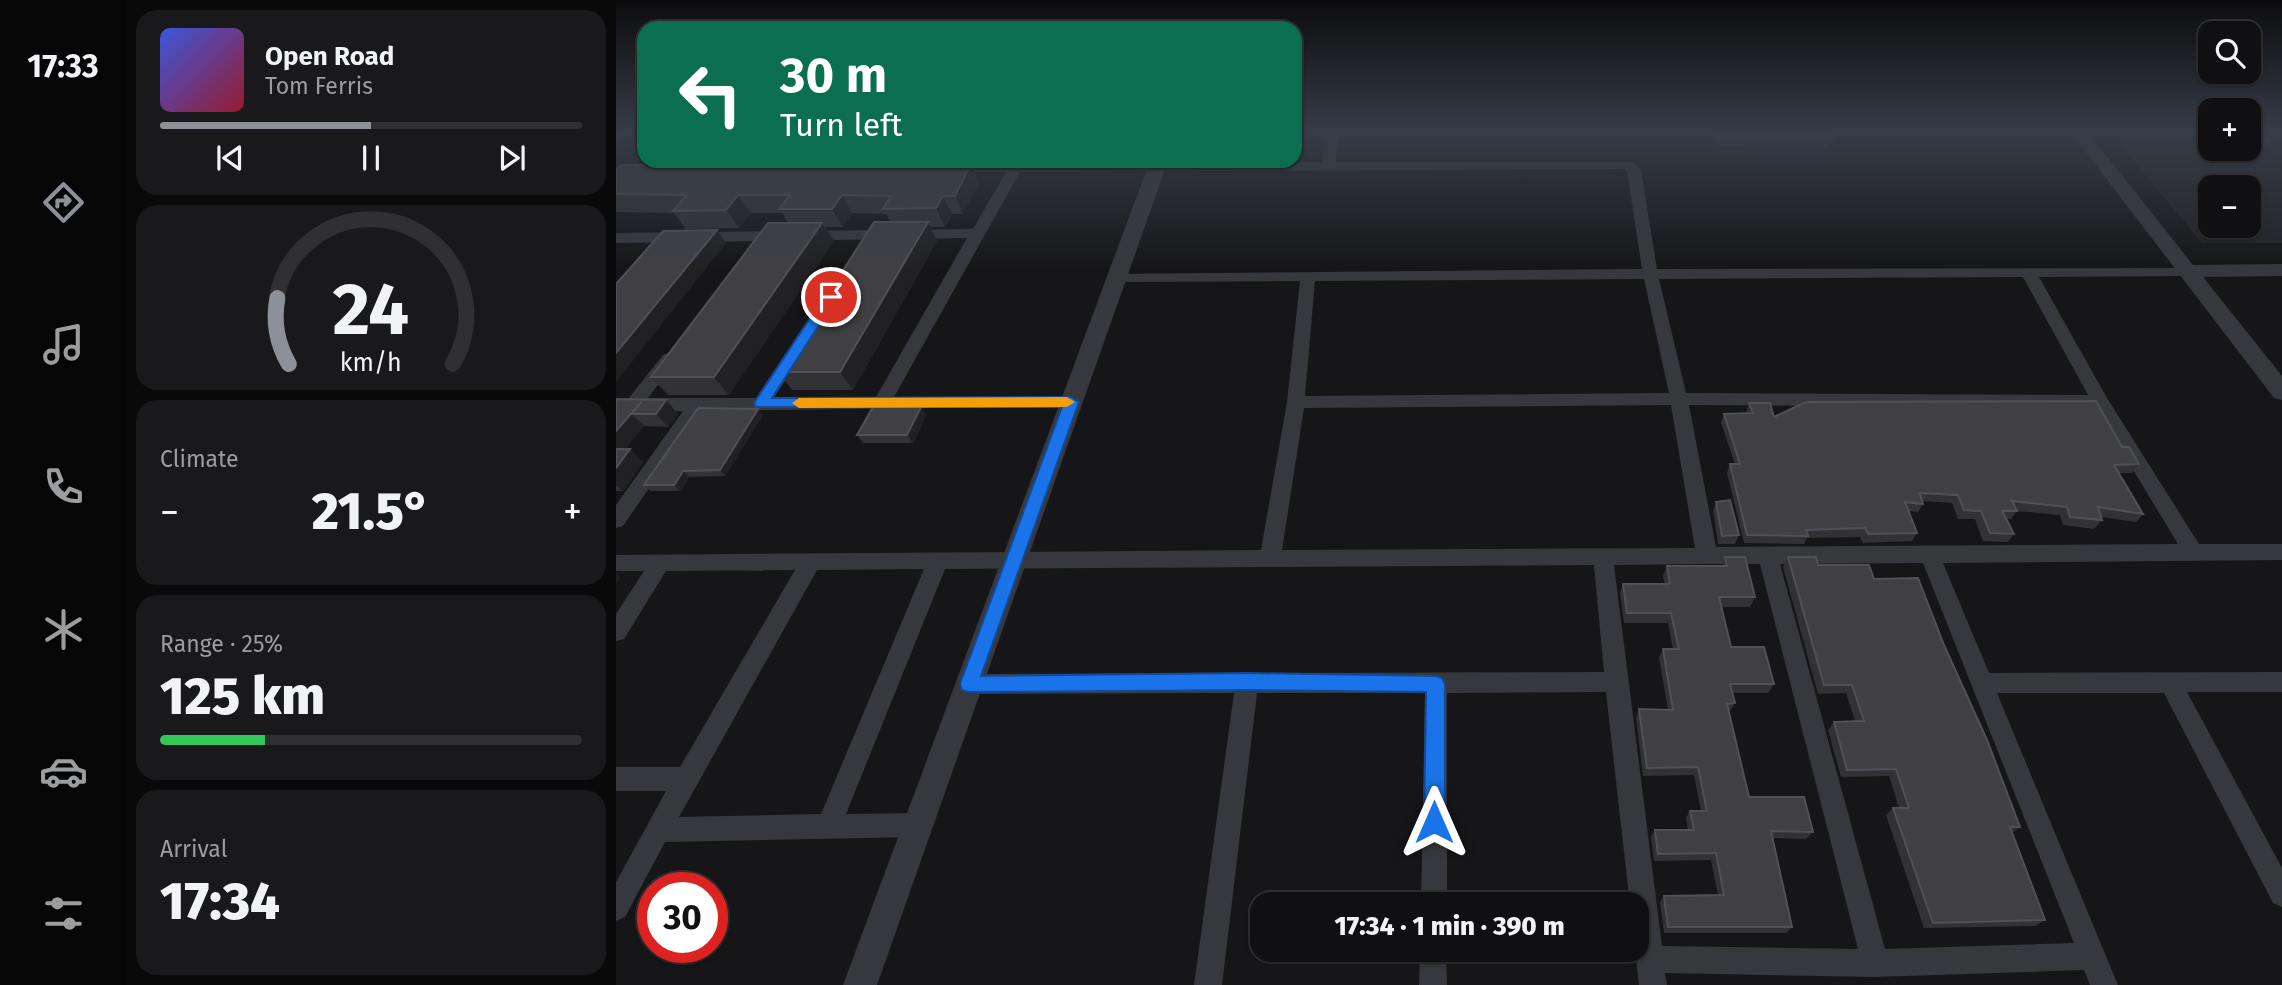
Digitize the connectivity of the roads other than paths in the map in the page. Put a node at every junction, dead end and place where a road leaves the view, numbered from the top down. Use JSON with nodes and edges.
{"nodes":[{"id":1,"x":633,"y":176,"type":"edge"},
{"id":2,"x":1010,"y":176,"type":"edge"},
{"id":3,"x":1153,"y":176,"type":"edge"},
{"id":4,"x":1635,"y":176,"type":"edge"},
{"id":5,"x":2113,"y":176,"type":"edge"},
{"id":6,"x":616,"y":189,"type":"edge"},
{"id":7,"x":767,"y":234,"type":"junction"},
{"id":8,"x":977,"y":234,"type":"junction"},
{"id":9,"x":664,"y":237,"type":"junction"},
{"id":10,"x":616,"y":238,"type":"edge"},
{"id":11,"x":648,"y":255,"type":"edge"},
{"id":12,"x":750,"y":256,"type":"edge"},
{"id":13,"x":2282,"y":270,"type":"edge"},
{"id":14,"x":2187,"y":271,"type":"junction"},
{"id":15,"x":1650,"y":273,"type":"junction"},
{"id":16,"x":2029,"y":273,"type":"junction"},
{"id":17,"x":1308,"y":276,"type":"junction"},
{"id":18,"x":1116,"y":278,"type":"junction"},
{"id":19,"x":806,"y":335,"type":"edge"},
{"id":20,"x":683,"y":341,"type":"edge"},
{"id":21,"x":2282,"y":392,"type":"edge"},
{"id":22,"x":1679,"y":399,"type":"junction"},
{"id":23,"x":2100,"y":401,"type":"junction"},
{"id":24,"x":882,"y":402,"type":"junction"},
{"id":25,"x":1071,"y":402,"type":"junction"},
{"id":26,"x":1296,"y":402,"type":"junction"},
{"id":27,"x":698,"y":403,"type":"junction"},
{"id":28,"x":761,"y":404,"type":"junction"},
{"id":29,"x":624,"y":405,"type":"edge"},
{"id":30,"x":616,"y":520,"type":"edge"},
{"id":31,"x":2282,"y":552,"type":"edge"},
{"id":32,"x":2194,"y":553,"type":"junction"},
{"id":33,"x":1930,"y":555,"type":"junction"},
{"id":34,"x":1707,"y":556,"type":"junction"},
{"id":35,"x":1768,"y":556,"type":"junction"},
{"id":36,"x":1604,"y":557,"type":"junction"},
{"id":37,"x":1270,"y":559,"type":"junction"},
{"id":38,"x":938,"y":561,"type":"junction"},
{"id":39,"x":1014,"y":561,"type":"junction"},
{"id":40,"x":811,"y":562,"type":"junction"},
{"id":41,"x":616,"y":563,"type":"edge"},
{"id":42,"x":660,"y":563,"type":"junction"},
{"id":43,"x":616,"y":632,"type":"edge"},
{"id":44,"x":1247,"y":682,"type":"junction"},
{"id":45,"x":1616,"y":682,"type":"junction"},
{"id":46,"x":2282,"y":682,"type":"edge"},
{"id":47,"x":1982,"y":683,"type":"junction"},
{"id":48,"x":969,"y":684,"type":"junction"},
{"id":49,"x":1436,"y":684,"type":"junction"},
{"id":50,"x":2171,"y":684,"type":"junction"},
{"id":51,"x":616,"y":779,"type":"edge"},
{"id":52,"x":686,"y":779,"type":"junction"},
{"id":53,"x":918,"y":825,"type":"junction"},
{"id":54,"x":828,"y":828,"type":"junction"},
{"id":55,"x":660,"y":830,"type":"junction"},
{"id":56,"x":1434,"y":892,"type":"edge"},
{"id":57,"x":620,"y":894,"type":"edge"},
{"id":58,"x":2282,"y":894,"type":"edge"},
{"id":59,"x":2092,"y":956,"type":"junction"},
{"id":60,"x":1433,"y":962,"type":"edge"},
{"id":61,"x":1875,"y":963,"type":"junction"},
{"id":62,"x":1651,"y":972,"type":"edge"},
{"id":63,"x":860,"y":985,"type":"edge"},
{"id":64,"x":1208,"y":985,"type":"edge"},
{"id":65,"x":1433,"y":985,"type":"edge"},
{"id":66,"x":2104,"y":985,"type":"edge"}],
"edges":[{"from":1,"to":6,"type":"street"},
{"from":2,"to":8,"type":"street"},
{"from":3,"to":18,"type":"street"},
{"from":4,"to":15,"type":"street"},
{"from":5,"to":14,"type":"street"},
{"from":7,"to":8,"type":"street"},
{"from":7,"to":9,"type":"street"},
{"from":7,"to":12,"type":"street"},
{"from":8,"to":24,"type":"street"},
{"from":9,"to":10,"type":"street"},
{"from":9,"to":11,"type":"street"},
{"from":13,"to":14,"type":"street"},
{"from":14,"to":16,"type":"street"},
{"from":14,"to":21,"type":"street"},
{"from":15,"to":16,"type":"street"},
{"from":15,"to":17,"type":"street"},
{"from":15,"to":22,"type":"street"},
{"from":16,"to":23,"type":"street"},
{"from":17,"to":18,"type":"street"},
{"from":17,"to":26,"type":"street"},
{"from":18,"to":25,"type":"street"},
{"from":19,"to":28,"type":"street"},
{"from":20,"to":29,"type":"street"},
{"from":22,"to":23,"type":"street"},
{"from":22,"to":26,"type":"street"},
{"from":22,"to":34,"type":"street"},
{"from":23,"to":32,"type":"street"},
{"from":24,"to":25,"type":"street"},
{"from":24,"to":28,"type":"street"},
{"from":25,"to":39,"type":"street"},
{"from":26,"to":37,"type":"street"},
{"from":27,"to":28,"type":"street"},
{"from":27,"to":29,"type":"street"},
{"from":27,"to":30,"type":"street"},
{"from":31,"to":32,"type":"street"},
{"from":32,"to":33,"type":"street"},
{"from":33,"to":35,"type":"street"},
{"from":33,"to":47,"type":"street"},
{"from":34,"to":35,"type":"street"},
{"from":34,"to":36,"type":"street"},
{"from":35,"to":61,"type":"street"},
{"from":36,"to":37,"type":"street"},
{"from":36,"to":45,"type":"street"},
{"from":37,"to":39,"type":"street"},
{"from":38,"to":39,"type":"street"},
{"from":38,"to":40,"type":"street"},
{"from":38,"to":54,"type":"street"},
{"from":39,"to":48,"type":"street"},
{"from":40,"to":42,"type":"street"},
{"from":40,"to":52,"type":"street"},
{"from":41,"to":42,"type":"street"},
{"from":42,"to":43,"type":"street"},
{"from":44,"to":48,"type":"street"},
{"from":44,"to":49,"type":"street"},
{"from":44,"to":64,"type":"street"},
{"from":45,"to":49,"type":"street"},
{"from":45,"to":62,"type":"street"},
{"from":46,"to":50,"type":"street"},
{"from":47,"to":50,"type":"street"},
{"from":47,"to":59,"type":"street"},
{"from":48,"to":53,"type":"street"},
{"from":49,"to":56,"type":"street"},
{"from":50,"to":58,"type":"street"},
{"from":51,"to":52,"type":"street"},
{"from":52,"to":55,"type":"street"},
{"from":53,"to":54,"type":"street"},
{"from":53,"to":63,"type":"street"},
{"from":54,"to":55,"type":"street"},
{"from":55,"to":57,"type":"street"},
{"from":59,"to":61,"type":"street"},
{"from":59,"to":66,"type":"street"},
{"from":60,"to":65,"type":"street"},
{"from":61,"to":62,"type":"street"}]}
